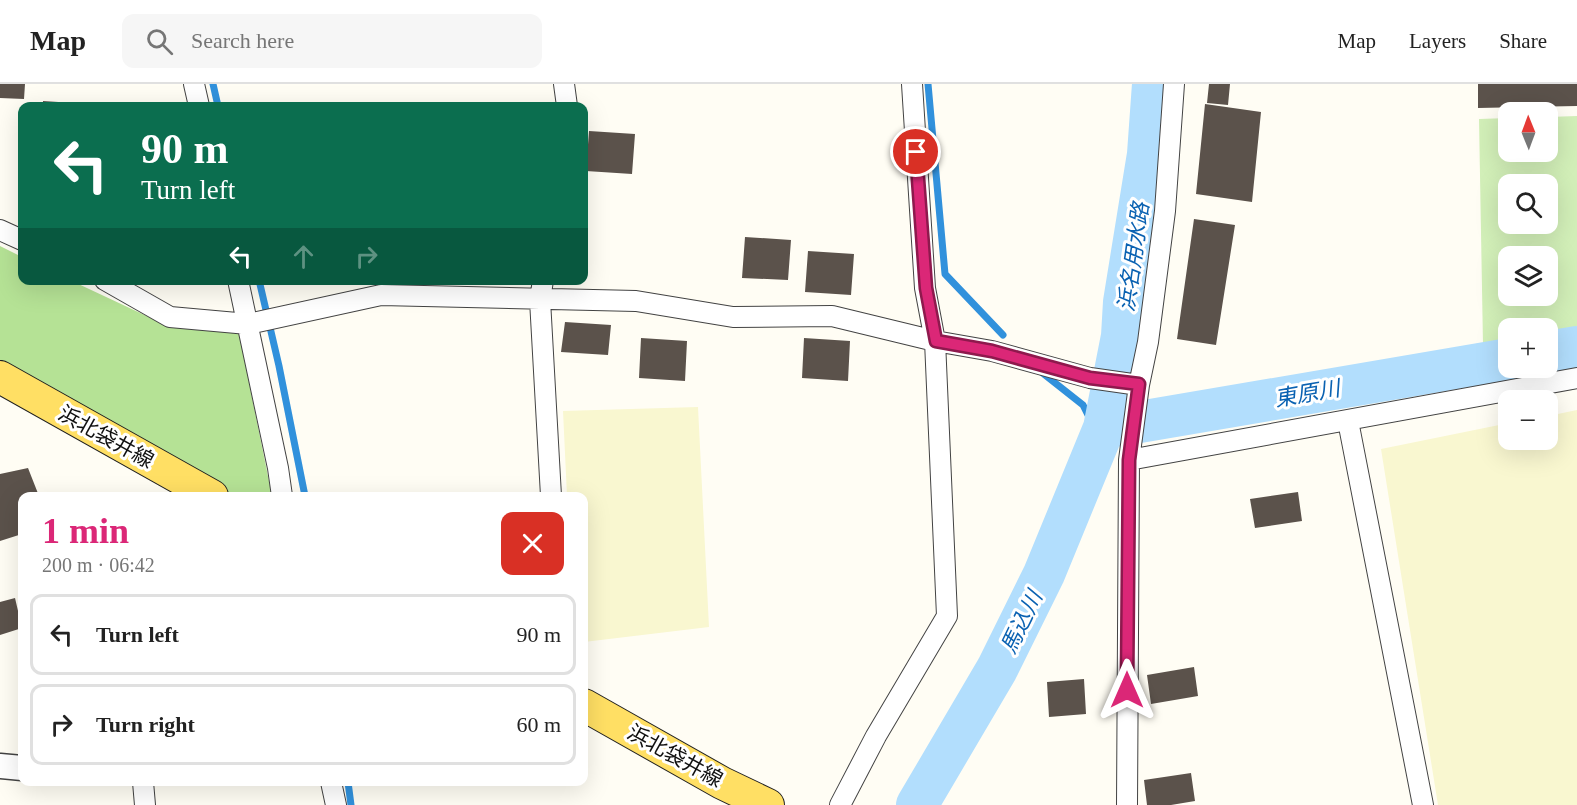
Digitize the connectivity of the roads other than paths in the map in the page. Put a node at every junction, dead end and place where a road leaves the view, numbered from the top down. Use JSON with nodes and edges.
{"nodes":[{"id":1,"x":194,"y":84,"type":"edge"},
{"id":2,"x":564,"y":84,"type":"edge"},
{"id":3,"x":912,"y":84,"type":"edge"},
{"id":4,"x":1174,"y":84,"type":"edge"},
{"id":5,"x":198,"y":102,"type":"edge"},
{"id":6,"x":566,"y":102,"type":"edge"},
{"id":7,"x":0,"y":230,"type":"edge"},
{"id":8,"x":18,"y":238,"type":"edge"},
{"id":9,"x":114,"y":285,"type":"edge"},
{"id":10,"x":241,"y":285,"type":"edge"},
{"id":11,"x":542,"y":290,"type":"edge"},
{"id":12,"x":261,"y":321,"type":"junction"},
{"id":13,"x":936,"y":341,"type":"junction"},
{"id":14,"x":0,"y":377,"type":"edge"},
{"id":15,"x":1577,"y":378,"type":"edge"},
{"id":16,"x":1131,"y":383,"type":"junction"},
{"id":17,"x":1348,"y":420,"type":"junction"},
{"id":18,"x":1129,"y":460,"type":"junction"},
{"id":19,"x":205,"y":492,"type":"edge"},
{"id":20,"x":281,"y":492,"type":"edge"},
{"id":21,"x":551,"y":492,"type":"edge"},
{"id":22,"x":588,"y":707,"type":"edge"},
{"id":23,"x":0,"y":766,"type":"edge"},
{"id":24,"x":18,"y":768,"type":"edge"},
{"id":25,"x":143,"y":786,"type":"edge"},
{"id":26,"x":333,"y":786,"type":"edge"},
{"id":27,"x":145,"y":805,"type":"edge"},
{"id":28,"x":336,"y":805,"type":"edge"},
{"id":29,"x":768,"y":805,"type":"edge"},
{"id":30,"x":840,"y":805,"type":"edge"},
{"id":31,"x":1126,"y":805,"type":"edge"},
{"id":32,"x":1423,"y":805,"type":"edge"}],
"edges":[{"from":1,"to":5,"type":"street"},
{"from":2,"to":6,"type":"street"},
{"from":3,"to":13,"type":"street"},
{"from":4,"to":16,"type":"street"},
{"from":7,"to":8,"type":"street"},
{"from":9,"to":12,"type":"street"},
{"from":10,"to":12,"type":"street"},
{"from":11,"to":12,"type":"street"},
{"from":11,"to":13,"type":"street"},
{"from":11,"to":21,"type":"street"},
{"from":12,"to":20,"type":"street"},
{"from":13,"to":16,"type":"street"},
{"from":13,"to":30,"type":"street"},
{"from":14,"to":19,"type":"main road","name":"浜北袋井線"},
{"from":15,"to":17,"type":"street"},
{"from":16,"to":18,"type":"street"},
{"from":17,"to":18,"type":"street"},
{"from":17,"to":32,"type":"street"},
{"from":18,"to":31,"type":"street"},
{"from":22,"to":29,"type":"main road","name":"浜北袋井線"},
{"from":23,"to":24,"type":"street"},
{"from":25,"to":27,"type":"street"},
{"from":26,"to":28,"type":"street"}]}
